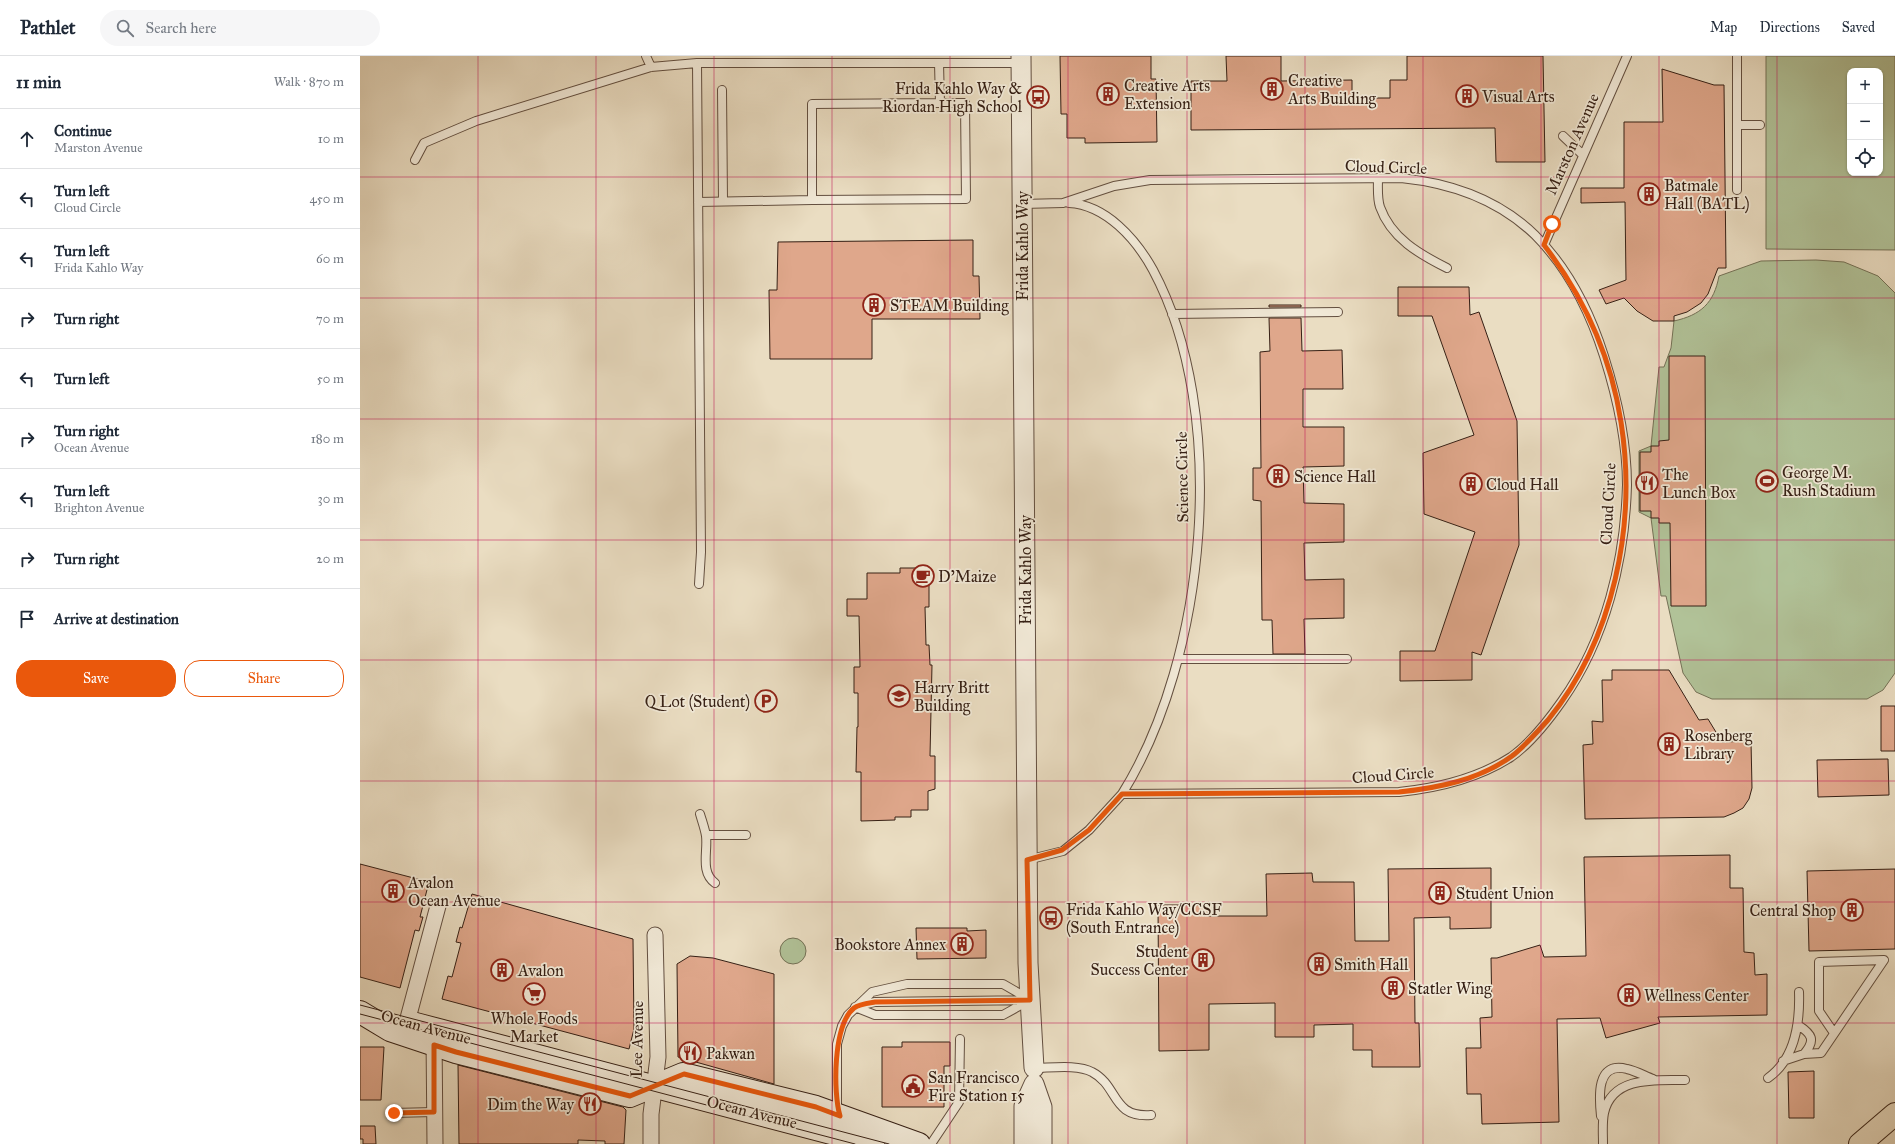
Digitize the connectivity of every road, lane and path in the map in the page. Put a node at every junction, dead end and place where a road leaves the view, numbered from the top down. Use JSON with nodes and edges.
{"nodes":[{"id":1,"x":646,"y":56,"type":"edge"},
{"id":2,"x":1627,"y":56,"type":"edge"},
{"id":3,"x":1737,"y":56,"type":"edge"},
{"id":4,"x":1021,"y":59,"type":"edge"},
{"id":5,"x":697,"y":63,"type":"junction"},
{"id":6,"x":939,"y":63,"type":"junction"},
{"id":7,"x":651,"y":67,"type":"junction"},
{"id":8,"x":722,"y":90,"type":"dead end"},
{"id":9,"x":940,"y":103,"type":"junction"},
{"id":10,"x":1738,"y":125,"type":"junction"},
{"id":11,"x":1760,"y":125,"type":"dead end"},
{"id":12,"x":1563,"y":136,"type":"dead end"},
{"id":13,"x":1582,"y":155,"type":"junction"},
{"id":14,"x":415,"y":160,"type":"dead end"},
{"id":15,"x":1378,"y":178,"type":"junction"},
{"id":16,"x":1738,"y":190,"type":"dead end"},
{"id":17,"x":812,"y":200,"type":"junction"},
{"id":18,"x":723,"y":201,"type":"junction"},
{"id":19,"x":698,"y":202,"type":"junction"},
{"id":20,"x":1063,"y":202,"type":"junction"},
{"id":21,"x":1022,"y":204,"type":"junction"},
{"id":22,"x":1544,"y":245,"type":"junction"},
{"id":23,"x":1447,"y":268,"type":"dead end"},
{"id":24,"x":1338,"y":312,"type":"dead end"},
{"id":25,"x":1172,"y":314,"type":"junction"},
{"id":26,"x":699,"y":584,"type":"dead end"},
{"id":27,"x":1179,"y":659,"type":"junction"},
{"id":28,"x":1347,"y":659,"type":"dead end"},
{"id":29,"x":1122,"y":794,"type":"junction"},
{"id":30,"x":700,"y":814,"type":"dead end"},
{"id":31,"x":706,"y":835,"type":"junction"},
{"id":32,"x":746,"y":835,"type":"dead end"},
{"id":33,"x":1027,"y":860,"type":"junction"},
{"id":34,"x":715,"y":883,"type":"dead end"},
{"id":35,"x":438,"y":906,"type":"dead end"},
{"id":36,"x":655,"y":935,"type":"dead end"},
{"id":37,"x":1799,"y":992,"type":"dead end"},
{"id":38,"x":1030,"y":1000,"type":"junction"},
{"id":39,"x":855,"y":1007,"type":"junction"},
{"id":40,"x":360,"y":1011,"type":"edge"},
{"id":41,"x":407,"y":1022,"type":"junction"},
{"id":42,"x":1798,"y":1025,"type":"junction"},
{"id":43,"x":1834,"y":1033,"type":"junction"},
{"id":44,"x":434,"y":1037,"type":"junction"},
{"id":45,"x":960,"y":1040,"type":"dead end"},
{"id":46,"x":1804,"y":1054,"type":"junction"},
{"id":47,"x":1783,"y":1061,"type":"junction"},
{"id":48,"x":1034,"y":1076,"type":"junction"},
{"id":49,"x":1768,"y":1078,"type":"dead end"},
{"id":50,"x":1685,"y":1080,"type":"dead end"},
{"id":51,"x":1658,"y":1081,"type":"junction"},
{"id":52,"x":654,"y":1087,"type":"junction"},
{"id":53,"x":434,"y":1112,"type":"junction"},
{"id":54,"x":394,"y":1113,"type":"dead end"},
{"id":55,"x":1895,"y":1114,"type":"edge"},
{"id":56,"x":840,"y":1116,"type":"junction"},
{"id":57,"x":1150,"y":1116,"type":"dead end"},
{"id":58,"x":1603,"y":1129,"type":"junction"},
{"id":59,"x":868,"y":1143,"type":"edge"},
{"id":60,"x":435,"y":1144,"type":"edge"},
{"id":61,"x":651,"y":1144,"type":"edge"},
{"id":62,"x":919,"y":1144,"type":"edge"},
{"id":63,"x":931,"y":1144,"type":"edge"},
{"id":64,"x":1024,"y":1144,"type":"edge"},
{"id":65,"x":1042,"y":1144,"type":"edge"},
{"id":66,"x":1603,"y":1144,"type":"edge"},
{"id":67,"x":1860,"y":1144,"type":"edge"}],
"edges":[{"from":1,"to":7,"type":"lane"},
{"from":2,"to":13,"type":"lane","name":"Marston Avenue"},
{"from":3,"to":10,"type":"lane"},
{"from":4,"to":6,"type":"lane"},
{"from":4,"to":21,"type":"street","name":"Frida Kahlo Way"},
{"from":5,"to":6,"type":"lane"},
{"from":5,"to":7,"type":"lane"},
{"from":5,"to":19,"type":"lane"},
{"from":6,"to":9,"type":"lane"},
{"from":7,"to":14,"type":"lane"},
{"from":8,"to":18,"type":"lane"},
{"from":9,"to":17,"type":"lane"},
{"from":9,"to":17,"type":"lane"},
{"from":10,"to":11,"type":"lane"},
{"from":10,"to":16,"type":"lane"},
{"from":12,"to":13,"type":"lane"},
{"from":13,"to":22,"type":"lane","name":"Marston Avenue"},
{"from":15,"to":20,"type":"lane","name":"Cloud Circle"},
{"from":15,"to":22,"type":"lane","name":"Cloud Circle"},
{"from":15,"to":23,"type":"lane"},
{"from":17,"to":18,"type":"lane"},
{"from":18,"to":19,"type":"lane"},
{"from":19,"to":26,"type":"lane"},
{"from":20,"to":21,"type":"lane","name":"Cloud Circle"},
{"from":20,"to":25,"type":"lane","name":"Science Circle"},
{"from":21,"to":33,"type":"street","name":"Frida Kahlo Way"},
{"from":22,"to":29,"type":"lane","name":"Cloud Circle"},
{"from":24,"to":25,"type":"lane"},
{"from":25,"to":27,"type":"lane","name":"Science Circle"},
{"from":27,"to":28,"type":"lane"},
{"from":27,"to":29,"type":"lane","name":"Science Circle"},
{"from":29,"to":33,"type":"lane"},
{"from":30,"to":31,"type":"lane"},
{"from":31,"to":32,"type":"lane"},
{"from":31,"to":34,"type":"lane"},
{"from":33,"to":38,"type":"street","name":"Frida Kahlo Way"},
{"from":35,"to":41,"type":"street"},
{"from":36,"to":52,"type":"street","name":"Lee Avenue"},
{"from":37,"to":42,"type":"lane"},
{"from":38,"to":39,"type":"lane"},
{"from":38,"to":39,"type":"lane"},
{"from":38,"to":39,"type":"lane"},
{"from":38,"to":48,"type":"street","name":"Frida Kahlo Way"},
{"from":39,"to":56,"type":"lane"},
{"from":40,"to":41,"type":"main road","name":"Ocean Avenue"},
{"from":40,"to":44,"type":"main road","name":"Ocean Avenue"},
{"from":41,"to":44,"type":"main road","name":"Ocean Avenue"},
{"from":42,"to":46,"type":"lane"},
{"from":42,"to":47,"type":"lane"},
{"from":43,"to":43,"type":"lane"},
{"from":43,"to":46,"type":"lane"},
{"from":44,"to":52,"type":"main road","name":"Ocean Avenue"},
{"from":44,"to":53,"type":"street"},
{"from":45,"to":63,"type":"lane"},
{"from":46,"to":47,"type":"lane"},
{"from":47,"to":49,"type":"lane"},
{"from":48,"to":57,"type":"lane"},
{"from":48,"to":64,"type":"street","name":"Frida Kahlo Way"},
{"from":48,"to":65,"type":"street","name":"Frida Kahlo Way"},
{"from":50,"to":51,"type":"lane"},
{"from":51,"to":58,"type":"lane"},
{"from":51,"to":58,"type":"lane"},
{"from":52,"to":56,"type":"main road","name":"Ocean Avenue"},
{"from":52,"to":59,"type":"main road","name":"Ocean Avenue"},
{"from":52,"to":61,"type":"street","name":"Lee Avenue"},
{"from":53,"to":54,"type":"lane"},
{"from":53,"to":60,"type":"street"},
{"from":55,"to":67,"type":"highway"},
{"from":56,"to":62,"type":"main road","name":"Ocean Avenue"},
{"from":58,"to":66,"type":"lane"}]}
